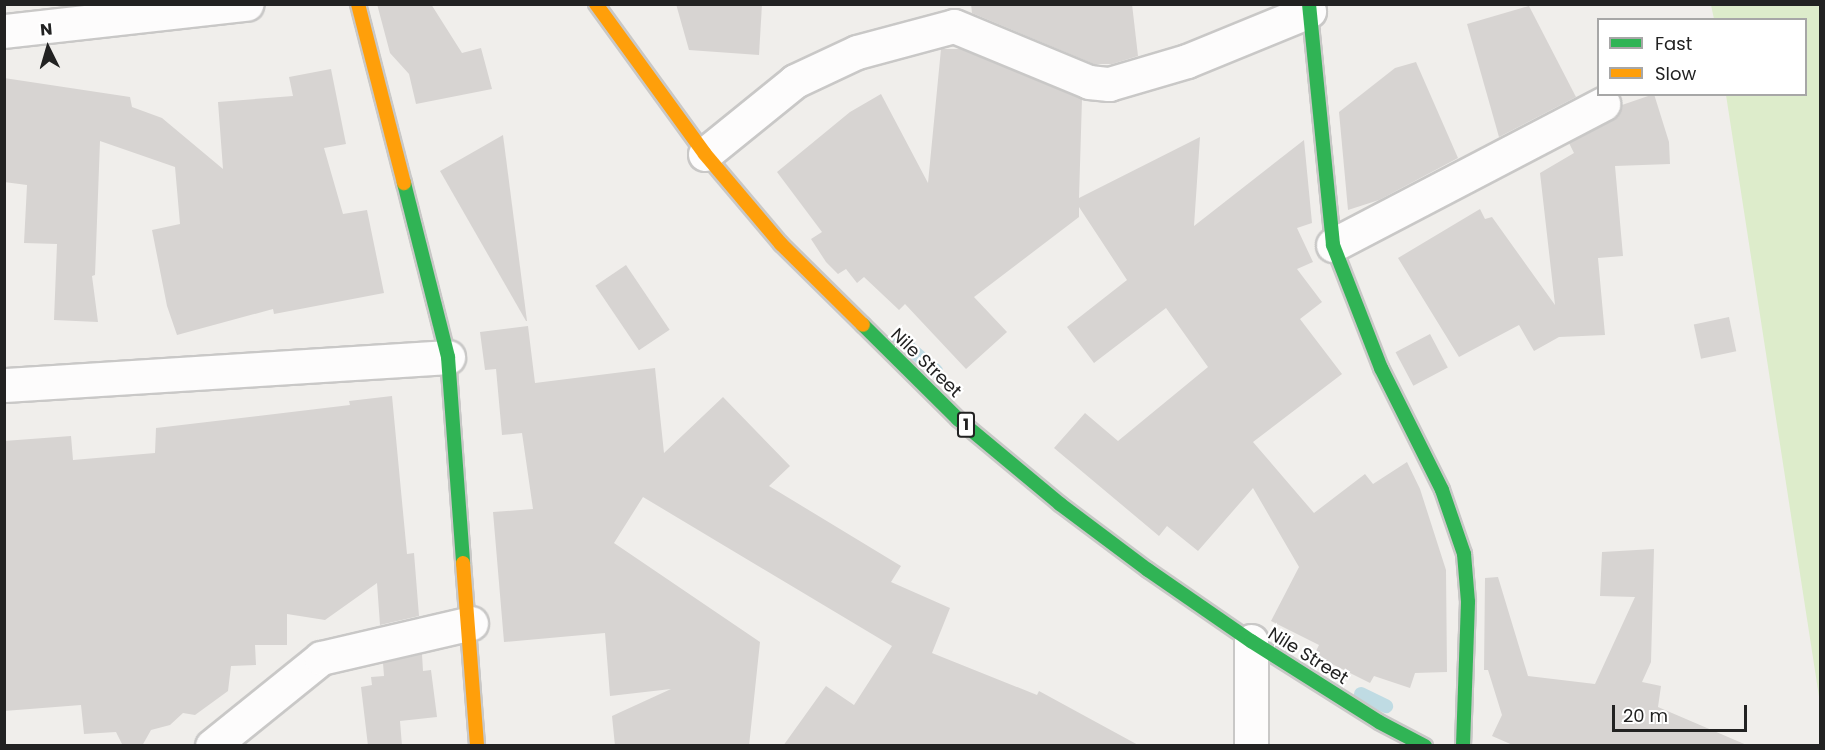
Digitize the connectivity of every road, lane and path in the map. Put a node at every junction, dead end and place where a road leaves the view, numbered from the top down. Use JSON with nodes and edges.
{"nodes":[{"id":1,"x":246,"y":4,"type":"edge"},
{"id":2,"x":358,"y":4,"type":"edge"},
{"id":3,"x":596,"y":4,"type":"edge"},
{"id":4,"x":1309,"y":8,"type":"edge"},
{"id":5,"x":4,"y":31,"type":"edge"},
{"id":6,"x":1602,"y":104,"type":"dead end"},
{"id":7,"x":705,"y":154,"type":"junction"},
{"id":8,"x":1333,"y":245,"type":"junction"},
{"id":9,"x":448,"y":357,"type":"junction"},
{"id":10,"x":4,"y":385,"type":"edge"},
{"id":11,"x":471,"y":623,"type":"junction"},
{"id":12,"x":1251,"y":641,"type":"junction"},
{"id":13,"x":212,"y":746,"type":"edge"},
{"id":14,"x":477,"y":746,"type":"edge"},
{"id":15,"x":1251,"y":746,"type":"edge"},
{"id":16,"x":1425,"y":746,"type":"edge"},
{"id":17,"x":1463,"y":746,"type":"edge"}],
"edges":[{"from":1,"to":5,"type":"street"},
{"from":2,"to":9,"type":"street"},
{"from":3,"to":7,"type":"street","name":"Nile Street","number":"1"},
{"from":4,"to":7,"type":"street"},
{"from":4,"to":8,"type":"street"},
{"from":6,"to":8,"type":"street"},
{"from":7,"to":12,"type":"street","name":"Nile Street","number":"1"},
{"from":8,"to":17,"type":"street"},
{"from":9,"to":10,"type":"street"},
{"from":9,"to":11,"type":"street"},
{"from":11,"to":13,"type":"street"},
{"from":11,"to":14,"type":"street"},
{"from":12,"to":15,"type":"street"},
{"from":12,"to":16,"type":"street","name":"Nile Street","number":"1"}]}
